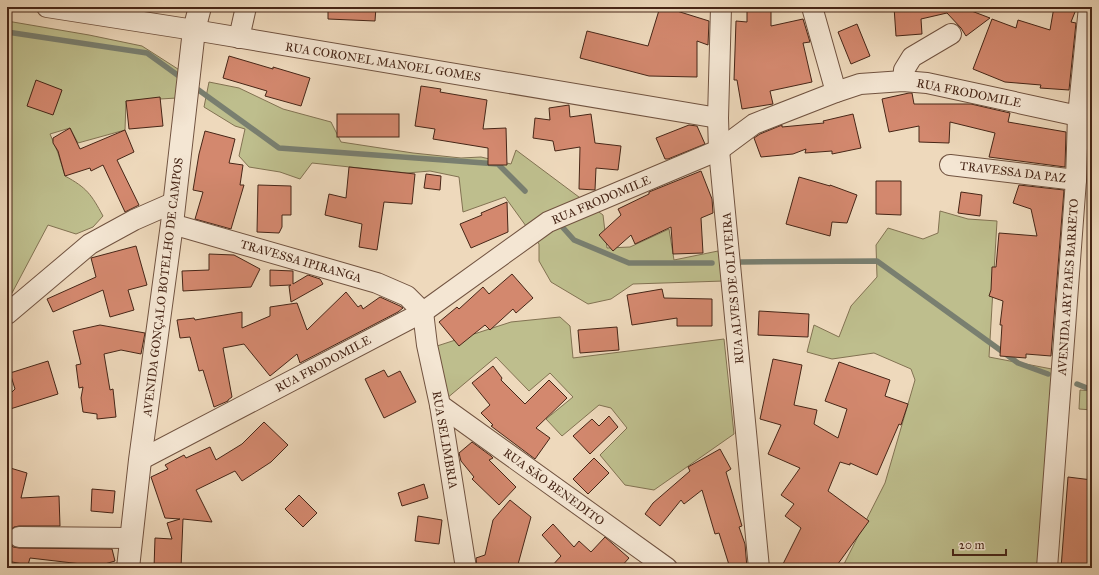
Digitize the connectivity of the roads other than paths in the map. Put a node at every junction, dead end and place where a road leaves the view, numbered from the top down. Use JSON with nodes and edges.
{"nodes":[{"id":1,"x":47,"y":7,"type":"edge"},
{"id":2,"x":200,"y":7,"type":"edge"},
{"id":3,"x":246,"y":7,"type":"edge"},
{"id":4,"x":722,"y":7,"type":"edge"},
{"id":5,"x":812,"y":7,"type":"edge"},
{"id":6,"x":1089,"y":7,"type":"edge"},
{"id":7,"x":194,"y":30,"type":"junction"},
{"id":8,"x":951,"y":34,"type":"dead end"},
{"id":9,"x":240,"y":38,"type":"junction"},
{"id":10,"x":903,"y":81,"type":"junction"},
{"id":11,"x":836,"y":92,"type":"junction"},
{"id":12,"x":718,"y":118,"type":"junction"},
{"id":13,"x":1085,"y":118,"type":"edge"},
{"id":14,"x":719,"y":150,"type":"junction"},
{"id":15,"x":950,"y":165,"type":"dead end"},
{"id":16,"x":1076,"y":180,"type":"junction"},
{"id":17,"x":175,"y":202,"type":"junction"},
{"id":18,"x":172,"y":224,"type":"junction"},
{"id":19,"x":423,"y":312,"type":"junction"},
{"id":20,"x":7,"y":314,"type":"edge"},
{"id":21,"x":440,"y":405,"type":"junction"},
{"id":22,"x":140,"y":460,"type":"junction"},
{"id":23,"x":20,"y":537,"type":"dead end"},
{"id":24,"x":132,"y":538,"type":"junction"},
{"id":25,"x":664,"y":567,"type":"edge"},
{"id":26,"x":128,"y":568,"type":"edge"},
{"id":27,"x":466,"y":568,"type":"edge"},
{"id":28,"x":759,"y":568,"type":"edge"},
{"id":29,"x":1047,"y":568,"type":"edge"}],
"edges":[{"from":1,"to":7,"type":"street","name":"RUA CORONEL MANOEL GOMES"},
{"from":2,"to":7,"type":"street","name":"AVENIDA GONÇALO BOTELHO DE CAMPOS"},
{"from":3,"to":9,"type":"street"},
{"from":4,"to":12,"type":"street","name":"RUA ALVES DE OLIVEIRA"},
{"from":5,"to":11,"type":"street"},
{"from":6,"to":13,"type":"street","name":"AVENIDA ARY PAES BARRETO"},
{"from":7,"to":9,"type":"street","name":"RUA CORONEL MANOEL GOMES"},
{"from":7,"to":17,"type":"street","name":"AVENIDA GONÇALO BOTELHO DE CAMPOS"},
{"from":8,"to":10,"type":"street"},
{"from":9,"to":12,"type":"street","name":"RUA CORONEL MANOEL GOMES"},
{"from":10,"to":11,"type":"street","name":"RUA FRODOMILE"},
{"from":10,"to":13,"type":"street","name":"RUA FRODOMILE"},
{"from":11,"to":14,"type":"street","name":"RUA FRODOMILE"},
{"from":12,"to":14,"type":"street","name":"RUA ALVES DE OLIVEIRA"},
{"from":13,"to":16,"type":"street","name":"AVENIDA ARY PAES BARRETO"},
{"from":14,"to":19,"type":"street","name":"RUA FRODOMILE"},
{"from":14,"to":28,"type":"street","name":"RUA ALVES DE OLIVEIRA"},
{"from":15,"to":16,"type":"street","name":"TRAVESSA DA PAZ"},
{"from":16,"to":29,"type":"street","name":"AVENIDA ARY PAES BARRETO"},
{"from":17,"to":18,"type":"street","name":"AVENIDA GONÇALO BOTELHO DE CAMPOS"},
{"from":17,"to":20,"type":"street"},
{"from":18,"to":19,"type":"street","name":"TRAVESSA IPIRANGA"},
{"from":18,"to":22,"type":"street","name":"AVENIDA GONÇALO BOTELHO DE CAMPOS"},
{"from":19,"to":21,"type":"street","name":"RUA SELIMBRIA"},
{"from":19,"to":22,"type":"street","name":"RUA FRODOMILE"},
{"from":21,"to":25,"type":"street","name":"RUA SÃO BENEDITO"},
{"from":21,"to":27,"type":"street","name":"RUA SELIMBRIA"},
{"from":22,"to":24,"type":"street","name":"AVENIDA GONÇALO BOTELHO DE CAMPOS"},
{"from":23,"to":24,"type":"street"},
{"from":24,"to":26,"type":"street","name":"AVENIDA GONÇALO BOTELHO DE CAMPOS"}]}
